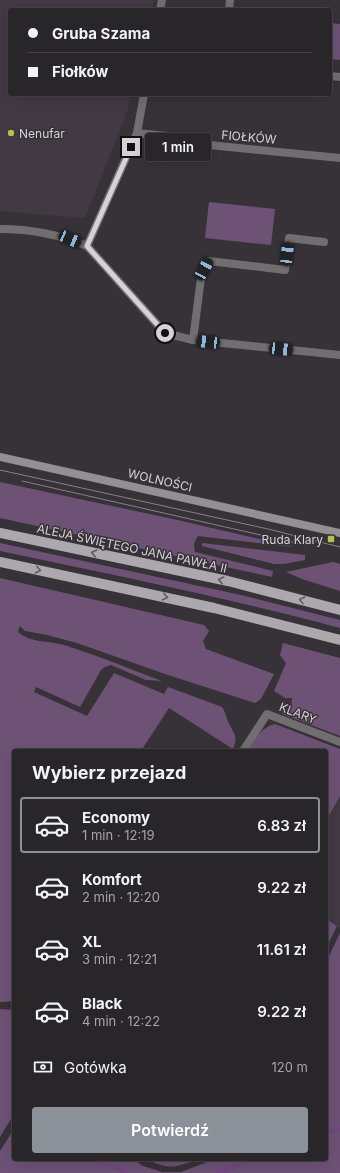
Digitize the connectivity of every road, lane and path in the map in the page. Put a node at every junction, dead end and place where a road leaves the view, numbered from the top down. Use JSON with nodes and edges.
{"nodes":[{"id":1,"x":144,"y":96,"type":"edge"},
{"id":2,"x":137,"y":132,"type":"junction"},
{"id":3,"x":340,"y":158,"type":"edge"},
{"id":4,"x":0,"y":229,"type":"edge"},
{"id":5,"x":324,"y":242,"type":"dead end"},
{"id":6,"x":87,"y":246,"type":"junction"},
{"id":7,"x":193,"y":340,"type":"junction"},
{"id":8,"x":340,"y":355,"type":"edge"},
{"id":9,"x":0,"y":457,"type":"edge"},
{"id":10,"x":0,"y":533,"type":"edge"},
{"id":11,"x":340,"y":533,"type":"edge"},
{"id":12,"x":0,"y":562,"type":"edge"},
{"id":13,"x":340,"y":610,"type":"edge"},
{"id":14,"x":299,"y":629,"type":"junction"},
{"id":15,"x":340,"y":640,"type":"edge"},
{"id":16,"x":340,"y":646,"type":"edge"},
{"id":17,"x":340,"y":742,"type":"edge"},
{"id":18,"x":244,"y":749,"type":"edge"}],
"edges":[{"from":1,"to":2,"type":"street"},
{"from":2,"to":3,"type":"street","name":"FIOŁKÓW"},
{"from":2,"to":6,"type":"street"},
{"from":4,"to":6,"type":"street"},
{"from":5,"to":7,"type":"street"},
{"from":6,"to":7,"type":"street"},
{"from":7,"to":8,"type":"street"},
{"from":9,"to":11,"type":"street","name":"WOLNOŚCI"},
{"from":13,"to":10,"type":"main road","name":"ALEJA ŚWIĘTEGO JANA PAWŁA II","one_way":true},
{"from":12,"to":14,"type":"main road","one_way":true},
{"from":14,"to":15,"type":"main road"},
{"from":14,"to":16,"type":"main road"},
{"from":17,"to":18,"type":"street","name":"KLARY"}]}
